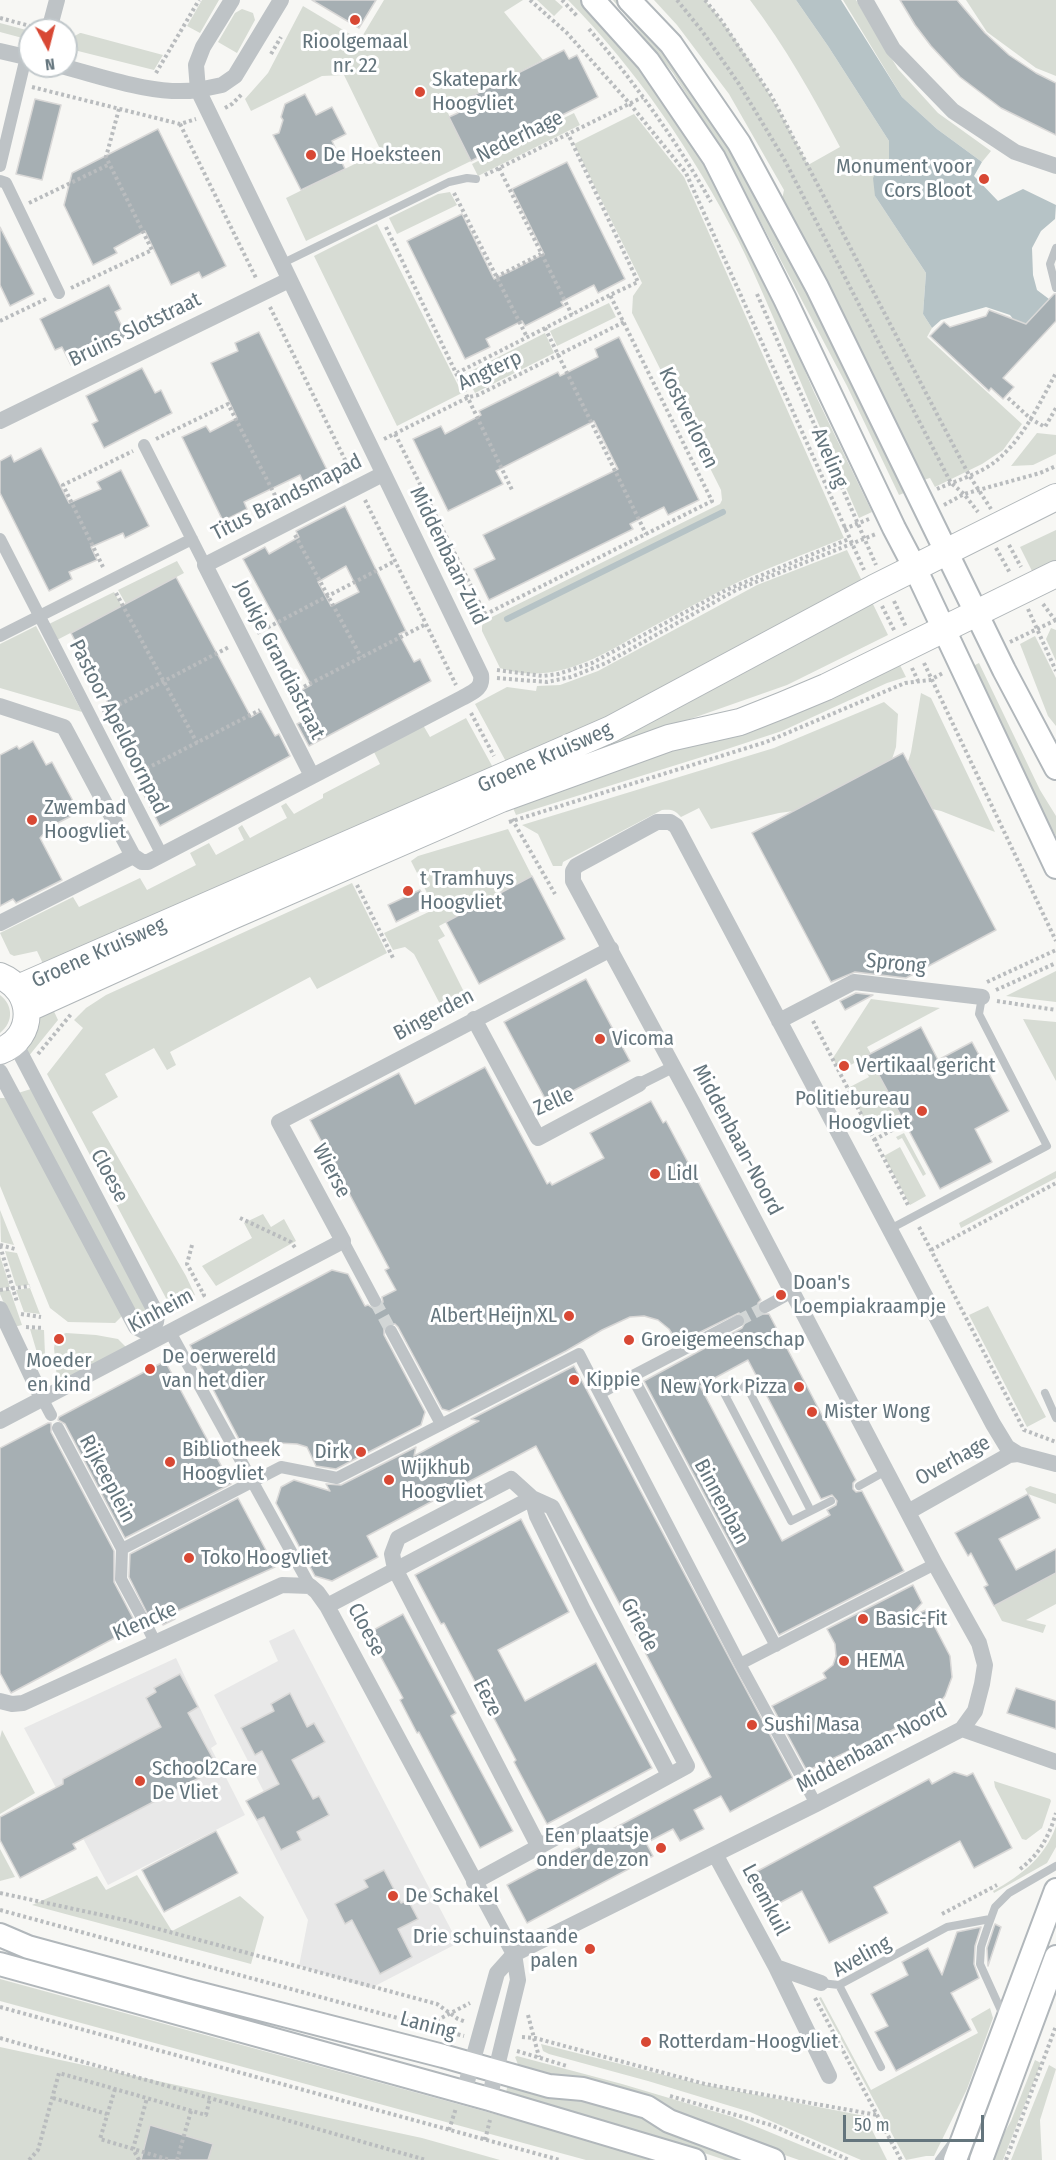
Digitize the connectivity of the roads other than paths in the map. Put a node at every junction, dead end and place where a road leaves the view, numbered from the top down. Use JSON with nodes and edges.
{"nodes":[{"id":1,"x":57,"y":0,"type":"edge"},
{"id":2,"x":232,"y":0,"type":"edge"},
{"id":3,"x":281,"y":0,"type":"edge"},
{"id":4,"x":592,"y":0,"type":"edge"},
{"id":5,"x":629,"y":0,"type":"edge"},
{"id":6,"x":866,"y":0,"type":"edge"},
{"id":7,"x":49,"y":18,"type":"edge"},
{"id":8,"x":0,"y":51,"type":"edge"},
{"id":9,"x":18,"y":56,"type":"edge"},
{"id":10,"x":78,"y":70,"type":"edge"},
{"id":11,"x":23,"y":78,"type":"edge"},
{"id":12,"x":198,"y":90,"type":"junction"},
{"id":13,"x":0,"y":166,"type":"edge"},
{"id":14,"x":1056,"y":166,"type":"edge"},
{"id":15,"x":476,"y":179,"type":"road end"},
{"id":16,"x":0,"y":181,"type":"edge"},
{"id":17,"x":1056,"y":248,"type":"edge"},
{"id":18,"x":281,"y":264,"type":"junction"},
{"id":19,"x":289,"y":280,"type":"junction"},
{"id":20,"x":1056,"y":288,"type":"edge"},
{"id":21,"x":59,"y":293,"type":"road end"},
{"id":22,"x":0,"y":421,"type":"edge"},
{"id":23,"x":144,"y":445,"type":"road end"},
{"id":24,"x":383,"y":474,"type":"junction"},
{"id":25,"x":1056,"y":497,"type":"edge"},
{"id":26,"x":0,"y":539,"type":"edge"},
{"id":27,"x":192,"y":539,"type":"junction"},
{"id":28,"x":947,"y":552,"type":"junction"},
{"id":29,"x":205,"y":565,"type":"junction"},
{"id":30,"x":915,"y":568,"type":"junction"},
{"id":31,"x":1056,"y":574,"type":"edge"},
{"id":32,"x":977,"y":614,"type":"junction"},
{"id":33,"x":40,"y":617,"type":"junction"},
{"id":34,"x":943,"y":630,"type":"junction"},
{"id":35,"x":0,"y":636,"type":"edge"},
{"id":36,"x":0,"y":706,"type":"edge"},
{"id":37,"x":1056,"y":768,"type":"edge"},
{"id":38,"x":312,"y":776,"type":"junction"},
{"id":39,"x":162,"y":855,"type":"junction"},
{"id":40,"x":133,"y":856,"type":"junction"},
{"id":41,"x":1056,"y":867,"type":"edge"},
{"id":42,"x":0,"y":923,"type":"edge"},
{"id":43,"x":610,"y":949,"type":"junction"},
{"id":44,"x":982,"y":990,"type":"joint"},
{"id":45,"x":15,"y":991,"type":"edge"},
{"id":46,"x":474,"y":1019,"type":"junction"},
{"id":47,"x":779,"y":1021,"type":"junction"},
{"id":48,"x":7,"y":1047,"type":"edge"},
{"id":49,"x":673,"y":1066,"type":"junction"},
{"id":50,"x":0,"y":1072,"type":"edge"},
{"id":51,"x":639,"y":1084,"type":"joint"},
{"id":52,"x":279,"y":1122,"type":"joint"},
{"id":53,"x":890,"y":1229,"type":"junction"},
{"id":54,"x":343,"y":1241,"type":"junction"},
{"id":55,"x":792,"y":1292,"type":"junction"},
{"id":56,"x":375,"y":1301,"type":"tunnel mouth"},
{"id":57,"x":765,"y":1307,"type":"tunnel mouth"},
{"id":58,"x":0,"y":1310,"type":"edge"},
{"id":59,"x":738,"y":1321,"type":"tunnel mouth"},
{"id":60,"x":391,"y":1331,"type":"tunnel mouth"},
{"id":61,"x":159,"y":1334,"type":"junction"},
{"id":62,"x":632,"y":1377,"type":"junction"},
{"id":63,"x":600,"y":1393,"type":"junction"},
{"id":64,"x":1045,"y":1393,"type":"dead end"},
{"id":65,"x":42,"y":1398,"type":"junction"},
{"id":66,"x":51,"y":1415,"type":"dead end"},
{"id":67,"x":1056,"y":1418,"type":"edge"},
{"id":68,"x":0,"y":1421,"type":"edge"},
{"id":69,"x":441,"y":1424,"type":"junction"},
{"id":70,"x":58,"y":1428,"type":"dead end"},
{"id":71,"x":1018,"y":1454,"type":"junction"},
{"id":72,"x":1056,"y":1464,"type":"edge"},
{"id":73,"x":886,"y":1472,"type":"junction"},
{"id":74,"x":252,"y":1482,"type":"junction"},
{"id":75,"x":859,"y":1485,"type":"dead end"},
{"id":76,"x":532,"y":1497,"type":"junction"},
{"id":77,"x":831,"y":1501,"type":"dead end"},
{"id":78,"x":811,"y":1511,"type":"junction"},
{"id":79,"x":908,"y":1512,"type":"junction"},
{"id":80,"x":122,"y":1550,"type":"junction"},
{"id":81,"x":935,"y":1563,"type":"junction"},
{"id":82,"x":395,"y":1569,"type":"junction"},
{"id":83,"x":309,"y":1586,"type":"junction"},
{"id":84,"x":327,"y":1605,"type":"junction"},
{"id":85,"x":155,"y":1642,"type":"junction"},
{"id":86,"x":776,"y":1646,"type":"junction"},
{"id":87,"x":740,"y":1664,"type":"junction"},
{"id":88,"x":0,"y":1701,"type":"edge"},
{"id":89,"x":962,"y":1729,"type":"junction"},
{"id":90,"x":1056,"y":1762,"type":"edge"},
{"id":91,"x":816,"y":1804,"type":"junction"},
{"id":92,"x":538,"y":1847,"type":"junction"},
{"id":93,"x":715,"y":1854,"type":"junction"},
{"id":94,"x":1056,"y":1866,"type":"edge"},
{"id":95,"x":474,"y":1882,"type":"junction"},
{"id":96,"x":1056,"y":1890,"type":"edge"},
{"id":97,"x":990,"y":1919,"type":"junction"},
{"id":98,"x":0,"y":1935,"type":"edge"},
{"id":99,"x":514,"y":1954,"type":"junction"},
{"id":100,"x":1056,"y":1957,"type":"edge"},
{"id":101,"x":0,"y":1964,"type":"edge"},
{"id":102,"x":776,"y":1967,"type":"junction"},
{"id":103,"x":821,"y":1983,"type":"joint"},
{"id":104,"x":839,"y":1985,"type":"junction"},
{"id":105,"x":1007,"y":2022,"type":"junction"},
{"id":106,"x":472,"y":2064,"type":"junction"},
{"id":107,"x":881,"y":2067,"type":"dead end"},
{"id":108,"x":495,"y":2072,"type":"junction"},
{"id":109,"x":829,"y":2076,"type":"dead end"},
{"id":110,"x":464,"y":2092,"type":"junction"},
{"id":111,"x":489,"y":2099,"type":"junction"},
{"id":112,"x":969,"y":2122,"type":"junction"},
{"id":113,"x":694,"y":2160,"type":"edge"},
{"id":114,"x":773,"y":2160,"type":"edge"},
{"id":115,"x":939,"y":2160,"type":"edge"},
{"id":116,"x":955,"y":2160,"type":"edge"},
{"id":117,"x":981,"y":2160,"type":"edge"}],
"edges":[{"from":1,"to":7,"type":"street"},
{"from":2,"to":12,"type":"street"},
{"from":3,"to":12,"type":"street"},
{"from":4,"to":30,"type":"main road","name":"Aveling"},
{"from":5,"to":28,"type":"main road"},
{"from":6,"to":14,"type":"street"},
{"from":8,"to":9,"type":"street"},
{"from":10,"to":12,"type":"street"},
{"from":11,"to":13,"type":"street"},
{"from":12,"to":18,"type":"street","name":"Middenbaan-Zuid"},
{"from":15,"to":18,"type":"lane","name":"Nederhage"},
{"from":16,"to":21,"type":"street"},
{"from":17,"to":20,"type":"lane"},
{"from":18,"to":19,"type":"street","name":"Middenbaan-Zuid"},
{"from":19,"to":22,"type":"street","name":"Bruins Slotstraat"},
{"from":19,"to":24,"type":"street","name":"Middenbaan-Zuid"},
{"from":23,"to":27,"type":"street","name":"Titus Brandsmapad"},
{"from":24,"to":29,"type":"street","name":"Titus Brandsmapad"},
{"from":24,"to":38,"type":"street","name":"Middenbaan-Zuid"},
{"from":25,"to":28,"type":"main road","name":"Groene Kruisweg"},
{"from":26,"to":33,"type":"street","name":"Pastoor Apeldoornpad"},
{"from":27,"to":29,"type":"street","name":"Titus Brandsmapad"},
{"from":27,"to":33,"type":"street","name":"Titus Brandsmapad"},
{"from":28,"to":30,"type":"main road","name":"Groene Kruisweg"},
{"from":28,"to":32,"type":"main road"},
{"from":29,"to":38,"type":"street","name":"Joukje Grandiastraat"},
{"from":30,"to":34,"type":"main road","name":"Aveling"},
{"from":30,"to":45,"type":"main road","name":"Groene Kruisweg"},
{"from":31,"to":32,"type":"main road","name":"Groene Kruisweg"},
{"from":32,"to":34,"type":"main road","name":"Groene Kruisweg"},
{"from":32,"to":37,"type":"main road"},
{"from":33,"to":35,"type":"street","name":"Titus Brandsmapad"},
{"from":33,"to":39,"type":"street","name":"Pastoor Apeldoornpad"},
{"from":34,"to":41,"type":"main road","name":"Aveling"},
{"from":34,"to":45,"type":"main road","name":"Groene Kruisweg"},
{"from":36,"to":40,"type":"street"},
{"from":38,"to":39,"type":"street"},
{"from":39,"to":40,"type":"street"},
{"from":40,"to":42,"type":"street"},
{"from":43,"to":46,"type":"street","name":"Bingerden"},
{"from":43,"to":47,"type":"street","name":"Middenbaan-Noord"},
{"from":43,"to":49,"type":"street","name":"Middenbaan-Noord"},
{"from":44,"to":47,"type":"street","name":"Sprong"},
{"from":44,"to":53,"type":"lane"},
{"from":45,"to":48,"type":"main road"},
{"from":46,"to":51,"type":"street","name":"Zelle"},
{"from":46,"to":52,"type":"street","name":"Bingerden"},
{"from":47,"to":53,"type":"street","name":"Middenbaan-Noord"},
{"from":48,"to":61,"type":"street","name":"Cloese"},
{"from":49,"to":51,"type":"street","name":"Zelle"},
{"from":49,"to":55,"type":"street","name":"Middenbaan-Noord"},
{"from":50,"to":61,"type":"street","name":"Cloese"},
{"from":52,"to":54,"type":"street","name":"Wierse"},
{"from":53,"to":71,"type":"street","name":"Middenbaan-Noord"},
{"from":54,"to":56,"type":"street"},
{"from":54,"to":61,"type":"street","name":"Kinheim"},
{"from":55,"to":57,"type":"street"},
{"from":55,"to":73,"type":"street","name":"Middenbaan-Noord"},
{"from":58,"to":65,"type":"street"},
{"from":59,"to":62,"type":"street"},
{"from":60,"to":69,"type":"street"},
{"from":61,"to":65,"type":"street","name":"Kinheim"},
{"from":61,"to":74,"type":"street","name":"Cloese"},
{"from":62,"to":63,"type":"street"},
{"from":62,"to":86,"type":"street","name":"Binnenban"},
{"from":63,"to":69,"type":"street"},
{"from":63,"to":87,"type":"street"},
{"from":64,"to":67,"type":"lane"},
{"from":65,"to":66,"type":"street"},
{"from":65,"to":68,"type":"street","name":"Kinheim"},
{"from":69,"to":74,"type":"street"},
{"from":70,"to":80,"type":"street","name":"Rijkeeplein"},
{"from":71,"to":72,"type":"street","name":"Overhage"},
{"from":71,"to":79,"type":"street","name":"Overhage"},
{"from":73,"to":75,"type":"lane"},
{"from":73,"to":79,"type":"street","name":"Middenbaan-Noord"},
{"from":74,"to":80,"type":"street","name":"Rijkeeplein"},
{"from":74,"to":83,"type":"street","name":"Cloese"},
{"from":76,"to":82,"type":"street"},
{"from":76,"to":82,"type":"street","name":"Griede"},
{"from":76,"to":92,"type":"street","name":"Griede"},
{"from":77,"to":78,"type":"lane"},
{"from":78,"to":78,"type":"lane"},
{"from":79,"to":81,"type":"street","name":"Middenbaan-Noord"},
{"from":80,"to":85,"type":"street","name":"Rijkeeplein"},
{"from":81,"to":86,"type":"street"},
{"from":81,"to":89,"type":"street","name":"Middenbaan-Noord"},
{"from":82,"to":84,"type":"street"},
{"from":82,"to":92,"type":"street","name":"Eeze"},
{"from":83,"to":84,"type":"street","name":"Cloese"},
{"from":83,"to":85,"type":"street","name":"Klencke"},
{"from":84,"to":95,"type":"street","name":"Cloese"},
{"from":85,"to":88,"type":"street","name":"Klencke"},
{"from":86,"to":87,"type":"street"},
{"from":87,"to":91,"type":"street"},
{"from":89,"to":90,"type":"street"},
{"from":89,"to":91,"type":"street","name":"Middenbaan-Noord"},
{"from":91,"to":93,"type":"street","name":"Middenbaan-Noord"},
{"from":92,"to":95,"type":"street","name":"Griede"},
{"from":93,"to":99,"type":"street","name":"Middenbaan-Noord"},
{"from":93,"to":102,"type":"street","name":"Leemkuil"},
{"from":94,"to":97,"type":"lane"},
{"from":95,"to":99,"type":"street","name":"Cloese"},
{"from":96,"to":105,"type":"main road"},
{"from":97,"to":104,"type":"lane"},
{"from":97,"to":105,"type":"lane"},
{"from":98,"to":106,"type":"main road","name":"Laning"},
{"from":99,"to":106,"type":"street","name":"Middenbaan-Noord"},
{"from":99,"to":108,"type":"street"},
{"from":100,"to":117,"type":"main road"},
{"from":101,"to":110,"type":"main road"},
{"from":102,"to":103,"type":"street","name":"Leemkuil"},
{"from":102,"to":109,"type":"street","name":"Leemkuil"},
{"from":103,"to":104,"type":"lane","name":"Leemkuil"},
{"from":104,"to":107,"type":"lane"},
{"from":105,"to":112,"type":"main road"},
{"from":106,"to":108,"type":"main road","name":"Laning"},
{"from":106,"to":110,"type":"street","name":"Middenbaan-Noord"},
{"from":108,"to":111,"type":"street"},
{"from":108,"to":114,"type":"main road","name":"Laning"},
{"from":110,"to":111,"type":"main road"},
{"from":111,"to":113,"type":"main road"},
{"from":112,"to":115,"type":"lane"},
{"from":112,"to":116,"type":"main road"}]}
